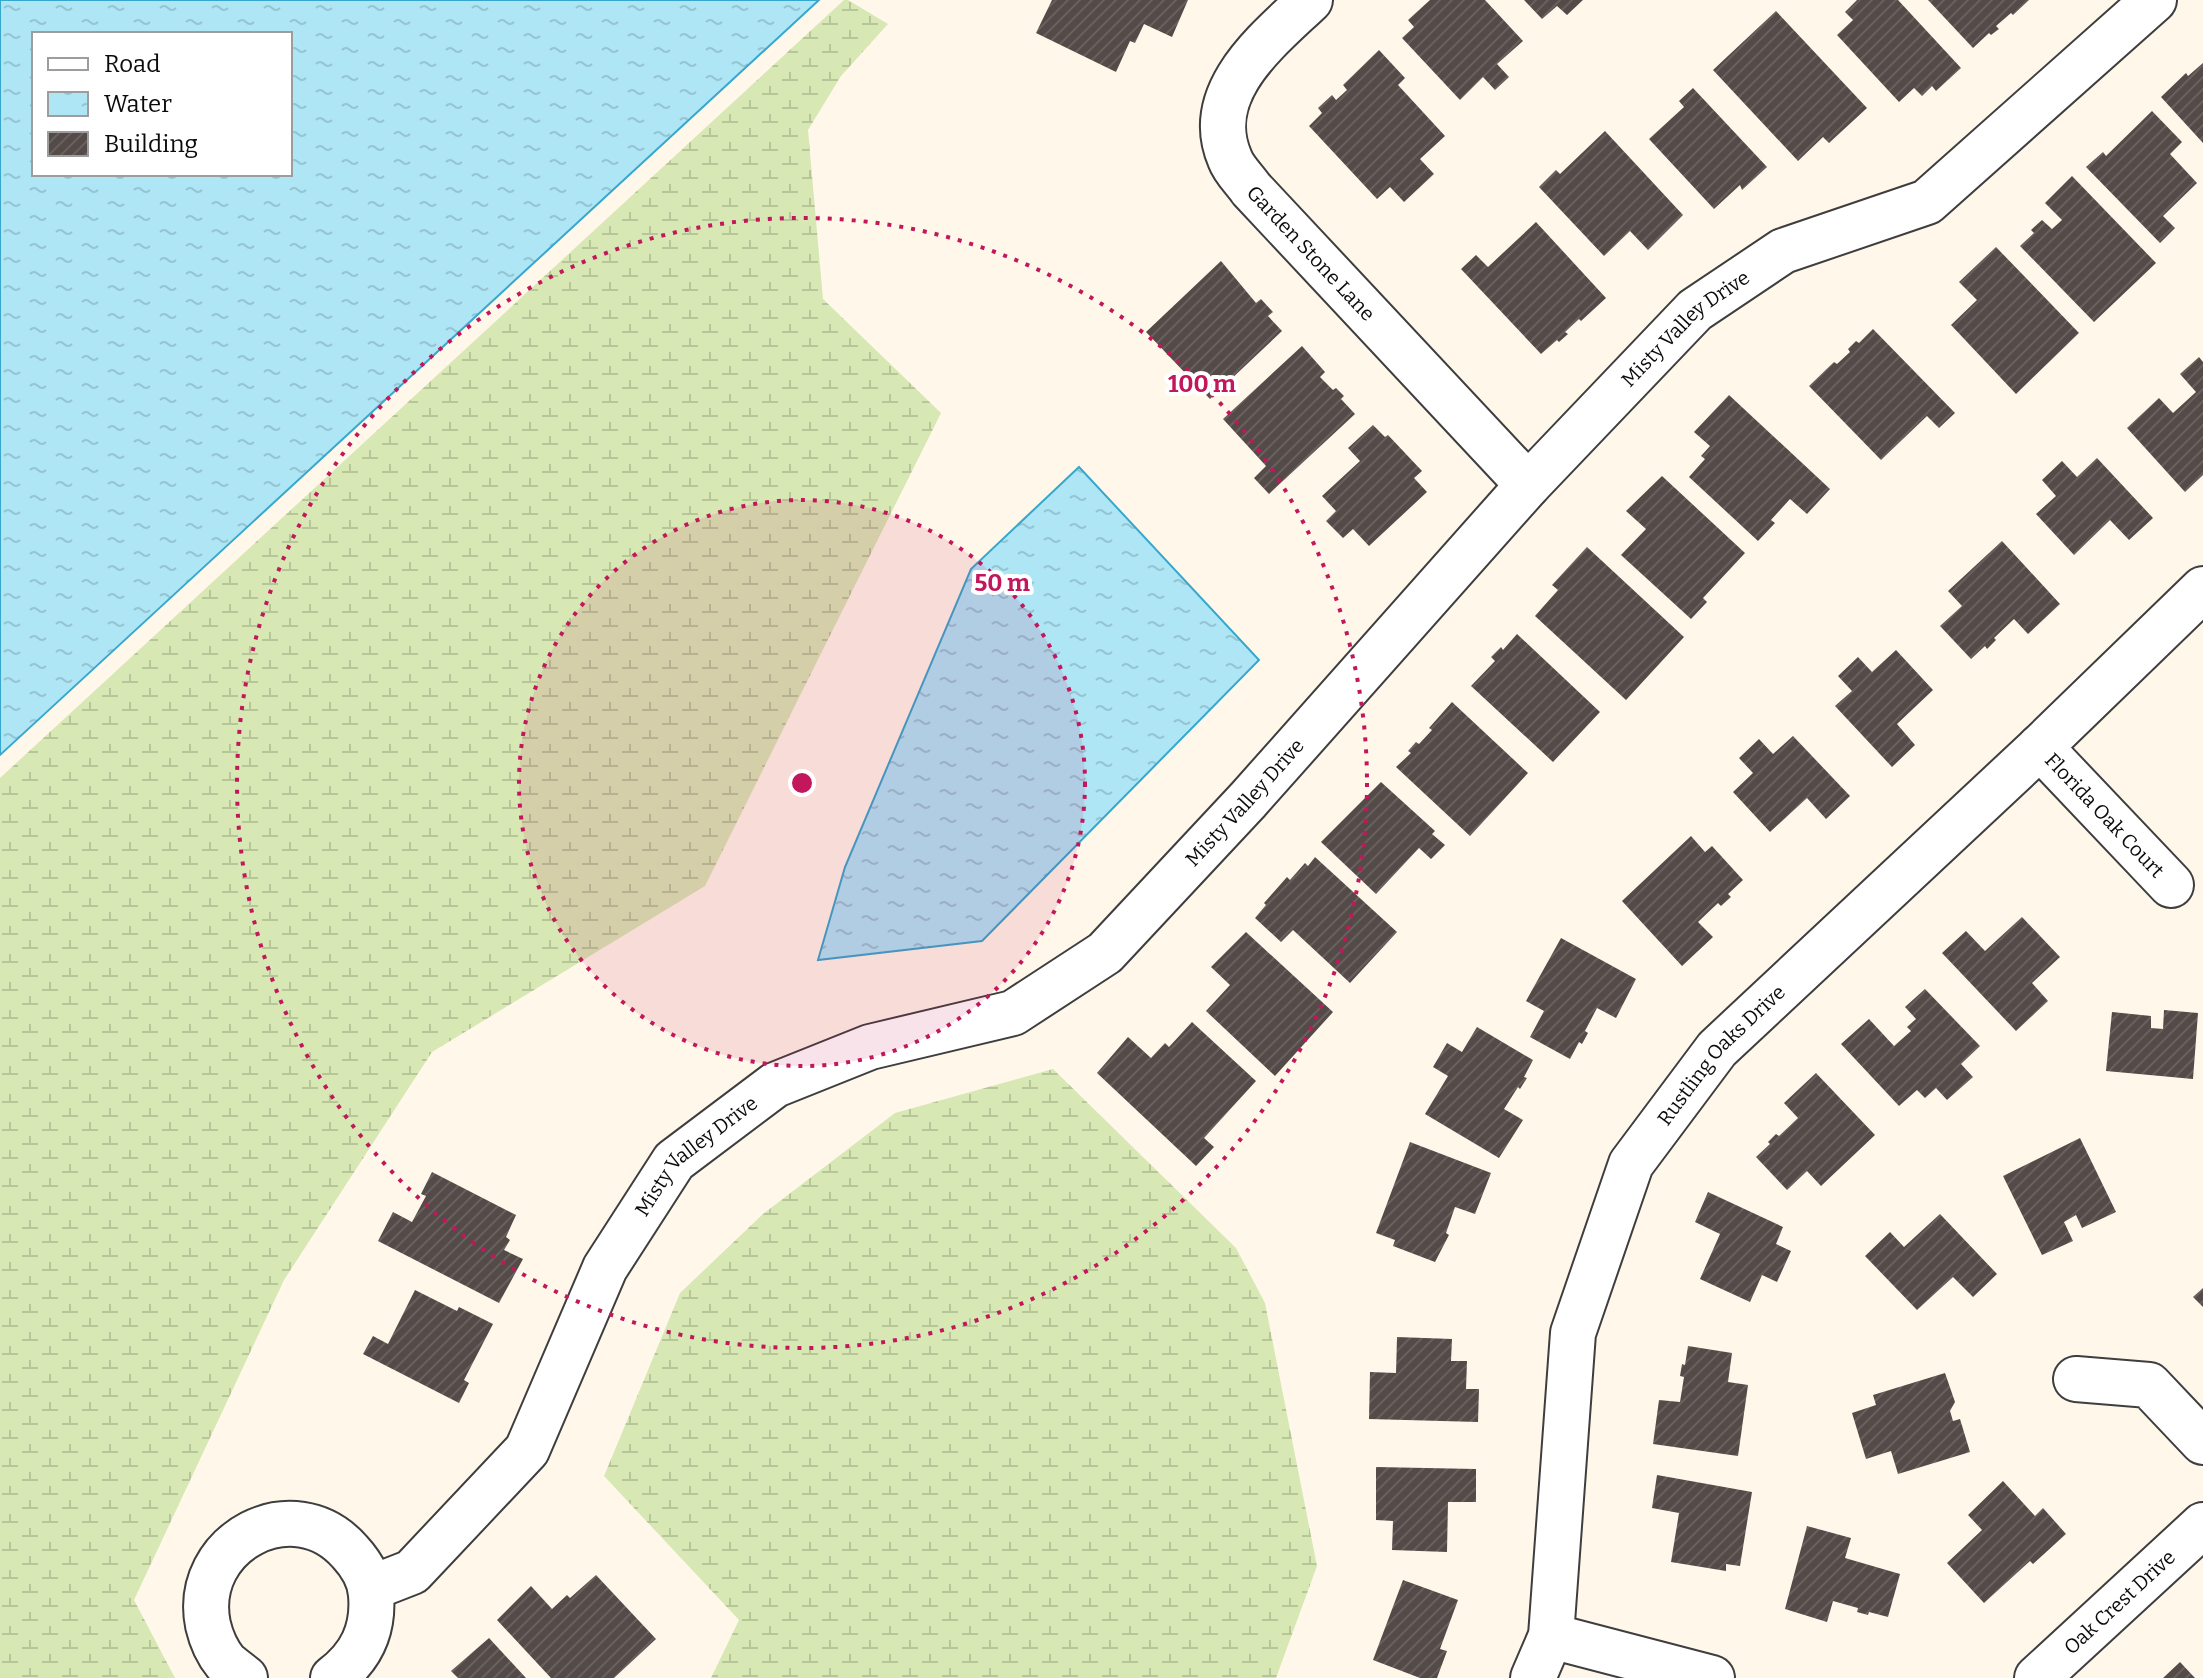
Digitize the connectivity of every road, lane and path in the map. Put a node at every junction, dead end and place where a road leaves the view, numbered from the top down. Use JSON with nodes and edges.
{"nodes":[{"id":1,"x":1310,"y":0,"type":"edge"},
{"id":2,"x":2154,"y":0,"type":"edge"},
{"id":3,"x":1528,"y":485,"type":"junction"},
{"id":4,"x":2203,"y":589,"type":"edge"},
{"id":5,"x":2040,"y":747,"type":"junction"},
{"id":6,"x":2171,"y":885,"type":"dead end"},
{"id":7,"x":2076,"y":1379,"type":"dead end"},
{"id":8,"x":2203,"y":1442,"type":"edge"},
{"id":9,"x":2203,"y":1525,"type":"edge"},
{"id":10,"x":371,"y":1588,"type":"junction"},
{"id":11,"x":1551,"y":1636,"type":"junction"},
{"id":12,"x":245,"y":1678,"type":"edge"},
{"id":13,"x":333,"y":1678,"type":"edge"},
{"id":14,"x":1533,"y":1678,"type":"edge"},
{"id":15,"x":1712,"y":1678,"type":"edge"},
{"id":16,"x":2037,"y":1678,"type":"edge"}],
"edges":[{"from":1,"to":3,"type":"street","name":"Garden Stone Lane"},
{"from":2,"to":3,"type":"street","name":"Misty Valley Drive"},
{"from":3,"to":10,"type":"street","name":"Misty Valley Drive"},
{"from":4,"to":5,"type":"street","name":"Rustling Oaks Drive"},
{"from":5,"to":6,"type":"street","name":"Florida Oak Court"},
{"from":5,"to":11,"type":"street","name":"Rustling Oaks Drive"},
{"from":7,"to":8,"type":"street"},
{"from":9,"to":16,"type":"street","name":"Oak Crest Drive"},
{"from":10,"to":12,"type":"street"},
{"from":10,"to":13,"type":"street"},
{"from":11,"to":14,"type":"street","name":"Rustling Oaks Drive"},
{"from":11,"to":15,"type":"street"}]}
